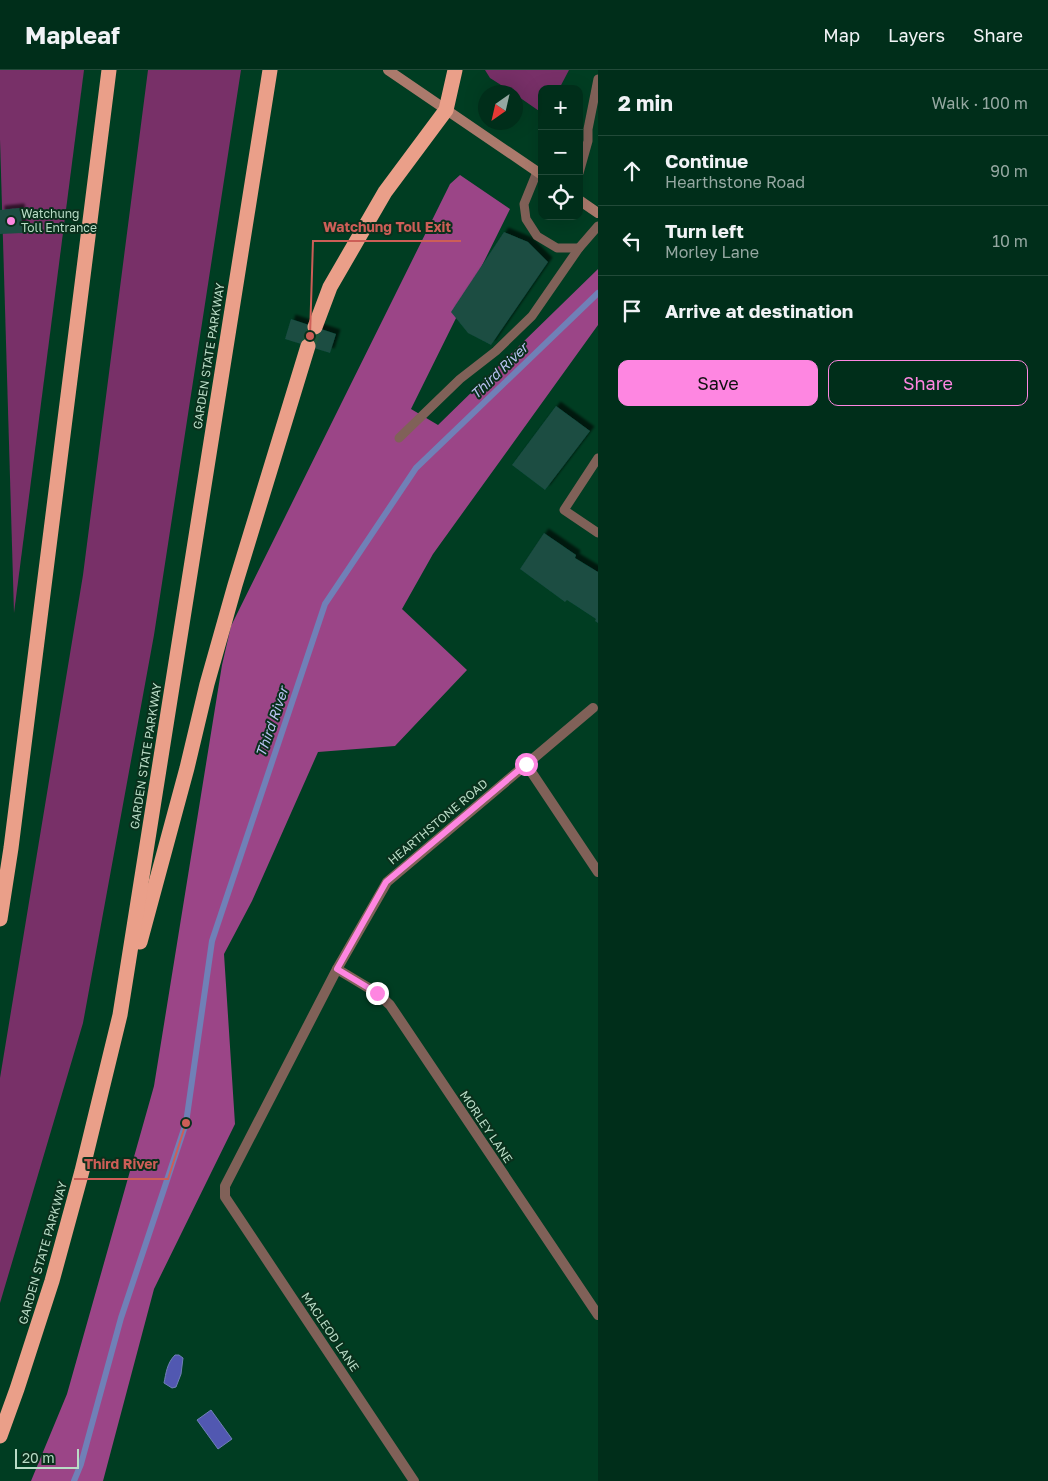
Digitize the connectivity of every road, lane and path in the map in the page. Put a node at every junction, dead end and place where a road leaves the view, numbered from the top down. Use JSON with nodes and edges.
{"nodes":[{"id":1,"x":109,"y":70,"type":"edge"},
{"id":2,"x":270,"y":70,"type":"edge"},
{"id":3,"x":388,"y":70,"type":"edge"},
{"id":4,"x":455,"y":70,"type":"edge"},
{"id":5,"x":598,"y":78,"type":"edge"},
{"id":6,"x":446,"y":110,"type":"junction"},
{"id":7,"x":583,"y":159,"type":"edge"},
{"id":8,"x":538,"y":173,"type":"edge"},
{"id":9,"x":538,"y":175,"type":"edge"},
{"id":10,"x":583,"y":203,"type":"edge"},
{"id":11,"x":598,"y":213,"type":"edge"},
{"id":12,"x":598,"y":226,"type":"edge"},
{"id":13,"x":579,"y":248,"type":"junction"},
{"id":14,"x":315,"y":327,"type":"tunnel mouth"},
{"id":15,"x":308,"y":346,"type":"tunnel mouth"},
{"id":16,"x":399,"y":438,"type":"dead end"},
{"id":17,"x":598,"y":458,"type":"edge"},
{"id":18,"x":598,"y":533,"type":"edge"},
{"id":19,"x":594,"y":708,"type":"dead end"},
{"id":20,"x":526,"y":764,"type":"junction"},
{"id":21,"x":598,"y":872,"type":"edge"},
{"id":22,"x":0,"y":919,"type":"edge"},
{"id":23,"x":337,"y":969,"type":"junction"},
{"id":24,"x":120,"y":1015,"type":"junction"},
{"id":25,"x":225,"y":1197,"type":"joint"},
{"id":26,"x":598,"y":1315,"type":"edge"},
{"id":27,"x":0,"y":1436,"type":"edge"},
{"id":28,"x":414,"y":1481,"type":"edge"}],
"edges":[{"from":1,"to":22,"type":"highway"},
{"from":2,"to":24,"type":"highway","name":"GARDEN STATE PARKWAY"},
{"from":3,"to":6,"type":"main road"},
{"from":4,"to":6,"type":"highway"},
{"from":5,"to":7,"type":"lane"},
{"from":6,"to":8,"type":"main road"},
{"from":6,"to":14,"type":"highway"},
{"from":9,"to":13,"type":"lane"},
{"from":10,"to":11,"type":"main road"},
{"from":12,"to":13,"type":"lane"},
{"from":13,"to":16,"type":"lane"},
{"from":15,"to":24,"type":"highway"},
{"from":17,"to":18,"type":"lane"},
{"from":19,"to":20,"type":"street","name":"HEARTHSTONE ROAD"},
{"from":20,"to":21,"type":"street"},
{"from":20,"to":23,"type":"street","name":"HEARTHSTONE ROAD"},
{"from":23,"to":25,"type":"street","name":"HEARTHSTONE ROAD"},
{"from":23,"to":26,"type":"street","name":"MORLEY LANE"},
{"from":24,"to":27,"type":"highway","name":"GARDEN STATE PARKWAY"},
{"from":25,"to":28,"type":"street","name":"MACLEOD LANE"}]}
